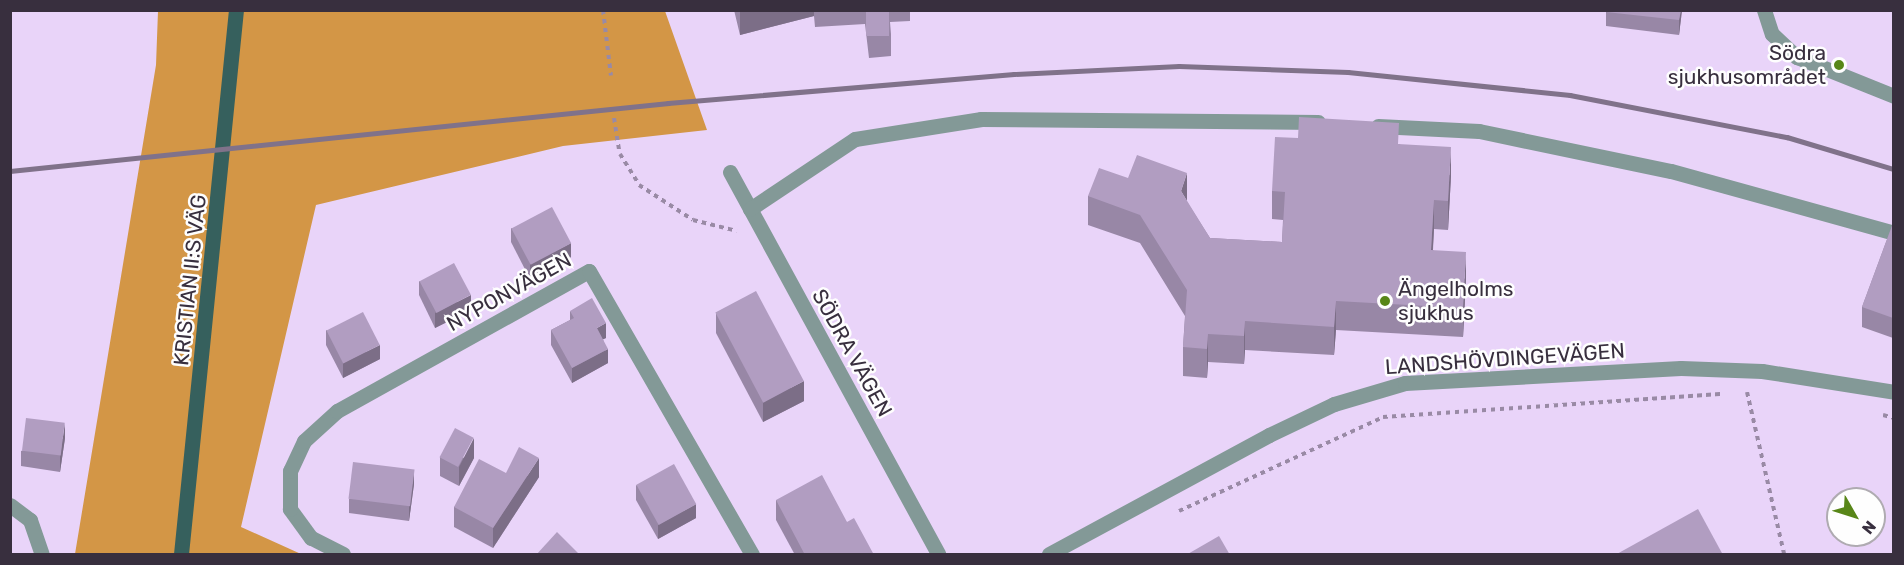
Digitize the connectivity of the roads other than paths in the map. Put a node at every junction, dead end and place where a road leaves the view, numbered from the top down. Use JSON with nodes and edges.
{"nodes":[{"id":1,"x":236,"y":10,"type":"edge"},
{"id":2,"x":1764,"y":10,"type":"edge"},
{"id":3,"x":1893,"y":96,"type":"edge"},
{"id":4,"x":1337,"y":123,"type":"edge"},
{"id":5,"x":1360,"y":125,"type":"edge"},
{"id":6,"x":730,"y":172,"type":"dead end"},
{"id":7,"x":750,"y":209,"type":"junction"},
{"id":8,"x":1893,"y":233,"type":"edge"},
{"id":9,"x":1893,"y":392,"type":"edge"},
{"id":10,"x":10,"y":506,"type":"edge"},
{"id":11,"x":42,"y":555,"type":"edge"},
{"id":12,"x":181,"y":555,"type":"edge"},
{"id":13,"x":343,"y":555,"type":"edge"},
{"id":14,"x":752,"y":555,"type":"edge"},
{"id":15,"x":938,"y":555,"type":"edge"},
{"id":16,"x":1049,"y":555,"type":"edge"}],
"edges":[{"from":1,"to":12,"type":"main road","name":"KRISTIAN II:S VÄG"},
{"from":2,"to":3,"type":"street"},
{"from":4,"to":7,"type":"street"},
{"from":5,"to":8,"type":"street"},
{"from":6,"to":7,"type":"street","name":"SÖDRA VÄGEN"},
{"from":7,"to":15,"type":"street","name":"SÖDRA VÄGEN"},
{"from":9,"to":16,"type":"street","name":"LANDSHÖVDINGEVÄGEN"},
{"from":10,"to":11,"type":"street"},
{"from":13,"to":14,"type":"street","name":"NYPONVÄGEN"}]}
